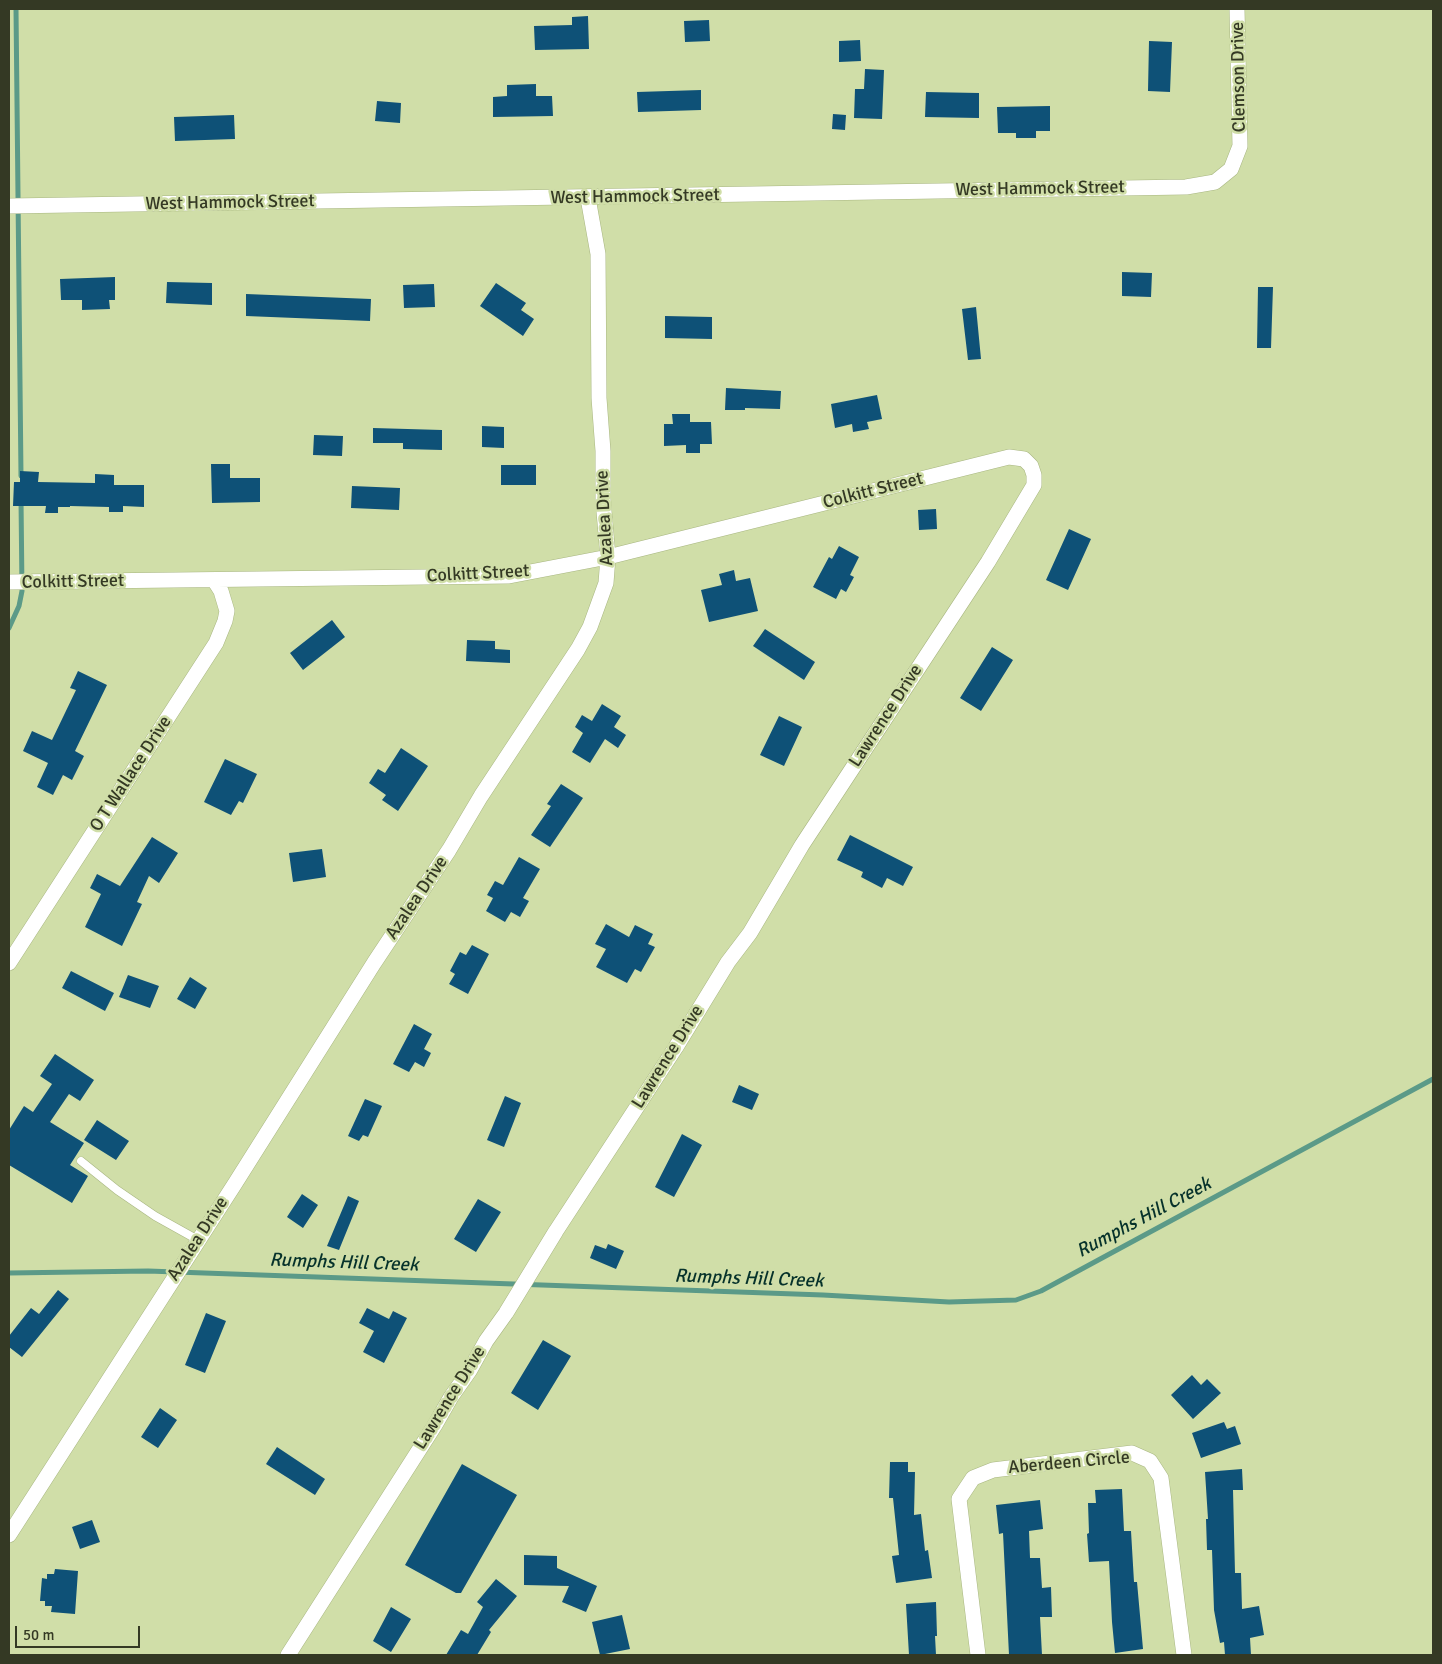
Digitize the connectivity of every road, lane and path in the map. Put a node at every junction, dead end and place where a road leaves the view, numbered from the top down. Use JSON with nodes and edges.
{"nodes":[{"id":1,"x":1237,"y":9,"type":"edge"},
{"id":2,"x":1240,"y":146,"type":"joint"},
{"id":3,"x":588,"y":198,"type":"junction"},
{"id":4,"x":9,"y":206,"type":"edge"},
{"id":5,"x":1024,"y":459,"type":"joint"},
{"id":6,"x":608,"y":557,"type":"junction"},
{"id":7,"x":214,"y":580,"type":"junction"},
{"id":8,"x":9,"y":582,"type":"edge"},
{"id":9,"x":9,"y":963,"type":"edge"},
{"id":10,"x":81,"y":1161,"type":"dead end"},
{"id":11,"x":198,"y":1240,"type":"junction"},
{"id":12,"x":9,"y":1535,"type":"edge"},
{"id":13,"x":288,"y":1655,"type":"edge"},
{"id":14,"x":978,"y":1655,"type":"edge"},
{"id":15,"x":1184,"y":1655,"type":"edge"}],
"edges":[{"from":1,"to":2,"type":"street","name":"Clemson Drive"},
{"from":2,"to":3,"type":"street","name":"West Hammock Street"},
{"from":3,"to":4,"type":"street","name":"West Hammock Street"},
{"from":3,"to":6,"type":"street","name":"Azalea Drive"},
{"from":5,"to":6,"type":"street","name":"Colkitt Street"},
{"from":5,"to":13,"type":"street","name":"Lawrence Drive"},
{"from":6,"to":7,"type":"street","name":"Colkitt Street"},
{"from":6,"to":11,"type":"street","name":"Azalea Drive"},
{"from":7,"to":8,"type":"street","name":"Colkitt Street"},
{"from":7,"to":9,"type":"street","name":"O T Wallace Drive"},
{"from":10,"to":11,"type":"lane"},
{"from":11,"to":12,"type":"street","name":"Azalea Drive"},
{"from":14,"to":15,"type":"street","name":"Aberdeen Circle"}]}
